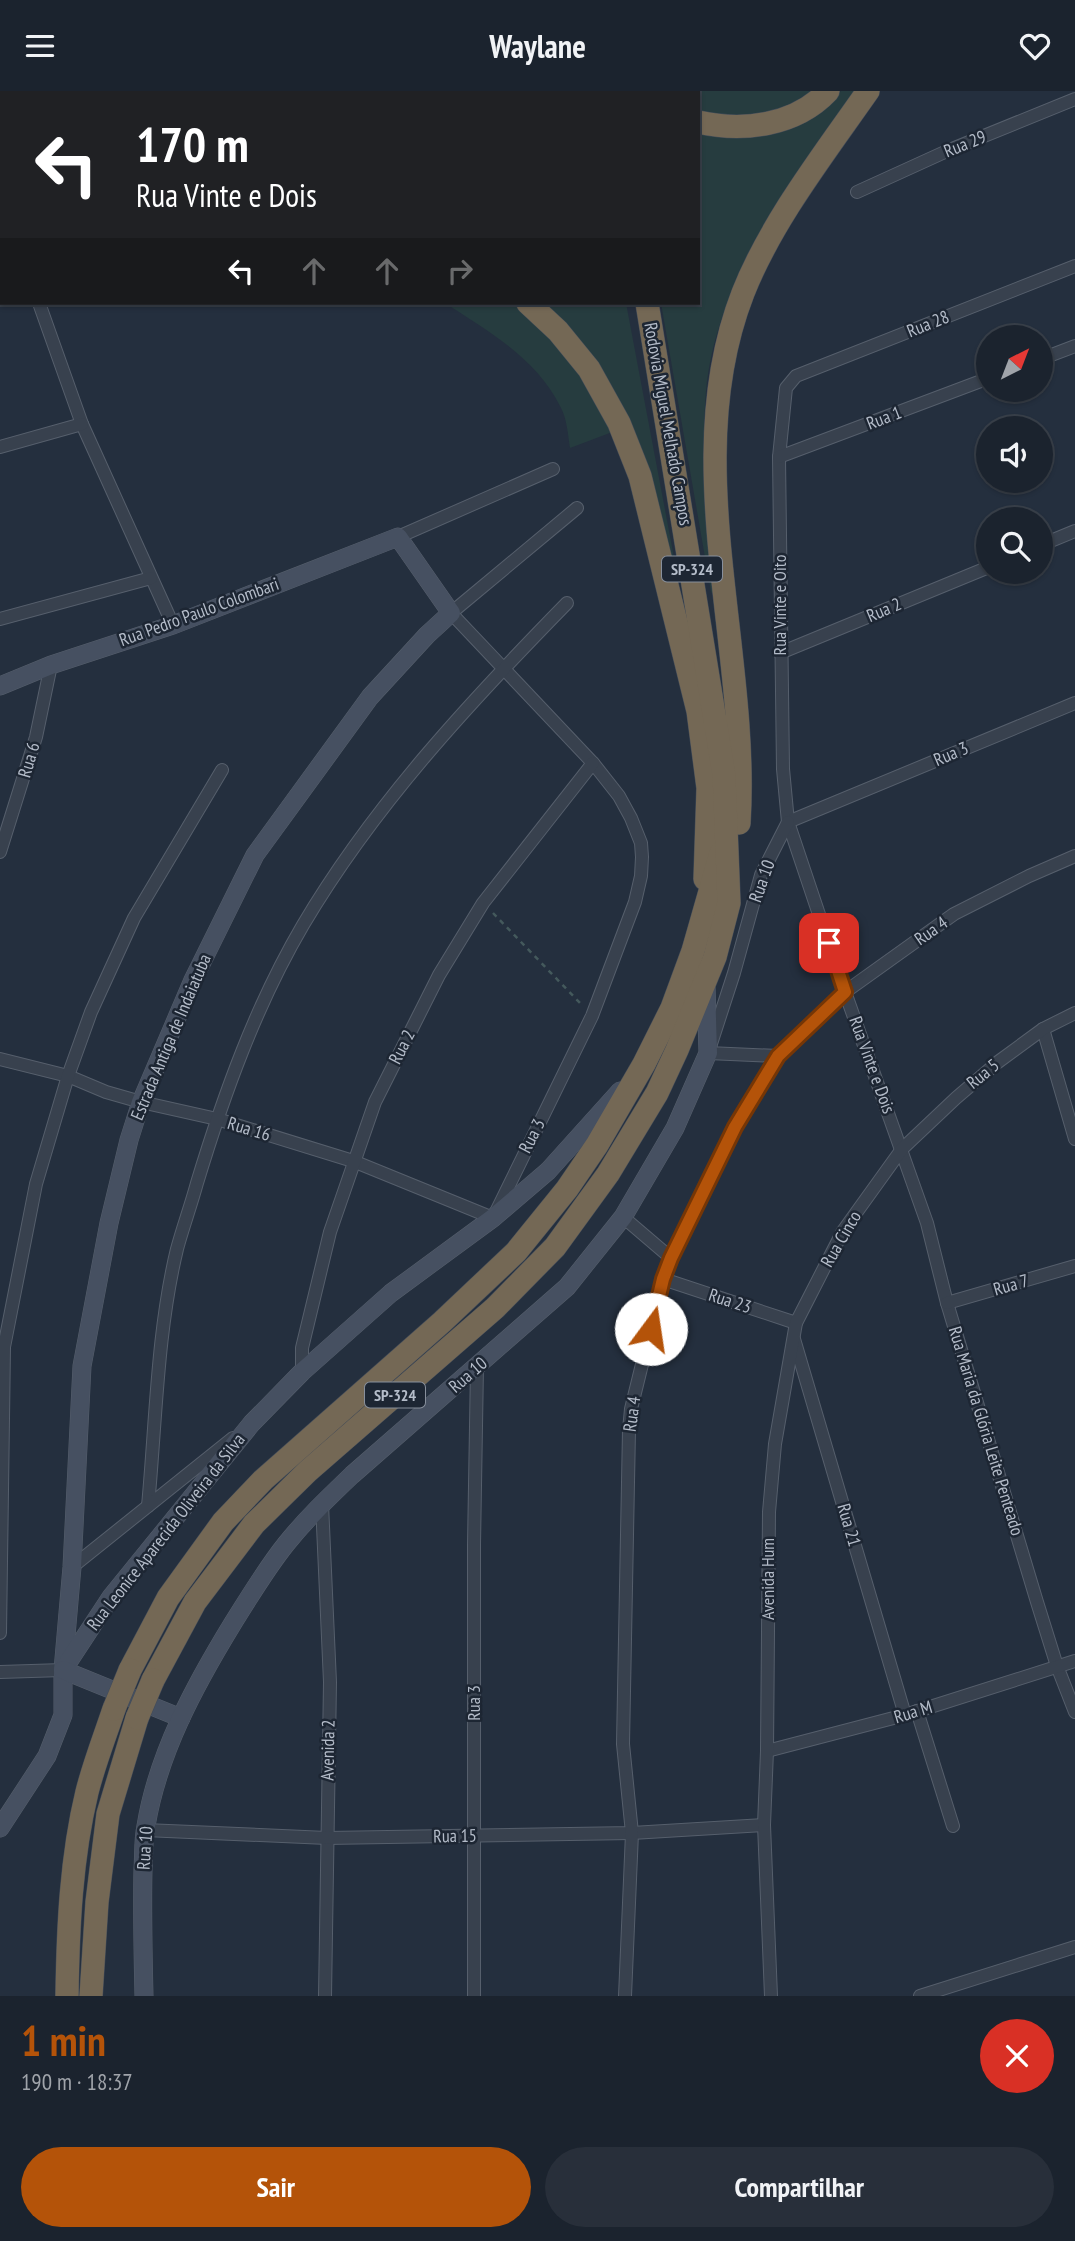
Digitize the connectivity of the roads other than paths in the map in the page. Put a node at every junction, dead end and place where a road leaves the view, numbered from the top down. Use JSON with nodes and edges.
{"nodes":[{"id":1,"x":828,"y":91,"type":"edge"},
{"id":2,"x":868,"y":91,"type":"edge"},
{"id":3,"x":1075,"y":99,"type":"edge"},
{"id":4,"x":700,"y":122,"type":"edge"},
{"id":5,"x":857,"y":192,"type":"dead end"},
{"id":6,"x":1075,"y":266,"type":"edge"},
{"id":7,"x":40,"y":305,"type":"edge"},
{"id":8,"x":529,"y":305,"type":"edge"},
{"id":9,"x":647,"y":305,"type":"edge"},
{"id":10,"x":1075,"y":346,"type":"edge"},
{"id":11,"x":1054,"y":354,"type":"edge"},
{"id":12,"x":976,"y":383,"type":"edge"},
{"id":13,"x":786,"y":388,"type":"joint"},
{"id":14,"x":82,"y":424,"type":"junction"},
{"id":15,"x":0,"y":447,"type":"edge"},
{"id":16,"x":779,"y":457,"type":"junction"},
{"id":17,"x":553,"y":469,"type":"dead end"},
{"id":18,"x":577,"y":508,"type":"dead end"},
{"id":19,"x":1075,"y":531,"type":"edge"},
{"id":20,"x":398,"y":537,"type":"junction"},
{"id":21,"x":1053,"y":540,"type":"edge"},
{"id":22,"x":976,"y":572,"type":"edge"},
{"id":23,"x":152,"y":579,"type":"junction"},
{"id":24,"x":568,"y":603,"type":"dead end"},
{"id":25,"x":451,"y":613,"type":"junction"},
{"id":26,"x":0,"y":619,"type":"edge"},
{"id":27,"x":173,"y":625,"type":"junction"},
{"id":28,"x":780,"y":653,"type":"junction"},
{"id":29,"x":51,"y":665,"type":"junction"},
{"id":30,"x":503,"y":669,"type":"junction"},
{"id":31,"x":0,"y":686,"type":"edge"},
{"id":32,"x":1075,"y":703,"type":"edge"},
{"id":33,"x":593,"y":763,"type":"junction"},
{"id":34,"x":222,"y":770,"type":"dead end"},
{"id":35,"x":788,"y":822,"type":"junction"},
{"id":36,"x":726,"y":836,"type":"junction"},
{"id":37,"x":0,"y":852,"type":"edge"},
{"id":38,"x":1075,"y":856,"type":"edge"},
{"id":39,"x":729,"y":903,"type":"junction"},
{"id":40,"x":703,"y":913,"type":"junction"},
{"id":41,"x":705,"y":981,"type":"junction"},
{"id":42,"x":845,"y":992,"type":"junction"},
{"id":43,"x":1075,"y":1013,"type":"edge"},
{"id":44,"x":1043,"y":1029,"type":"junction"},
{"id":45,"x":708,"y":1052,"type":"junction"},
{"id":46,"x":778,"y":1056,"type":"junction"},
{"id":47,"x":0,"y":1059,"type":"edge"},
{"id":48,"x":644,"y":1064,"type":"junction"},
{"id":49,"x":68,"y":1076,"type":"junction"},
{"id":50,"x":141,"y":1102,"type":"junction"},
{"id":51,"x":217,"y":1119,"type":"junction"},
{"id":52,"x":1075,"y":1137,"type":"edge"},
{"id":53,"x":902,"y":1149,"type":"junction"},
{"id":54,"x":353,"y":1161,"type":"junction"},
{"id":55,"x":623,"y":1217,"type":"junction"},
{"id":56,"x":493,"y":1218,"type":"junction"},
{"id":57,"x":671,"y":1258,"type":"junction"},
{"id":58,"x":1075,"y":1266,"type":"edge"},
{"id":59,"x":663,"y":1279,"type":"junction"},
{"id":60,"x":947,"y":1303,"type":"junction"},
{"id":61,"x":795,"y":1329,"type":"junction"},
{"id":62,"x":477,"y":1367,"type":"junction"},
{"id":63,"x":302,"y":1372,"type":"junction"},
{"id":64,"x":251,"y":1423,"type":"junction"},
{"id":65,"x":322,"y":1504,"type":"junction"},
{"id":66,"x":148,"y":1506,"type":"junction"},
{"id":67,"x":72,"y":1567,"type":"junction"},
{"id":68,"x":0,"y":1633,"type":"edge"},
{"id":69,"x":1075,"y":1661,"type":"edge"},
{"id":70,"x":1057,"y":1666,"type":"junction"},
{"id":71,"x":63,"y":1670,"type":"junction"},
{"id":72,"x":0,"y":1672,"type":"edge"},
{"id":73,"x":1075,"y":1712,"type":"edge"},
{"id":74,"x":911,"y":1713,"type":"junction"},
{"id":75,"x":181,"y":1718,"type":"junction"},
{"id":76,"x":767,"y":1751,"type":"junction"},
{"id":77,"x":764,"y":1825,"type":"junction"},
{"id":78,"x":953,"y":1826,"type":"dead end"},
{"id":79,"x":0,"y":1828,"type":"edge"},
{"id":80,"x":145,"y":1830,"type":"junction"},
{"id":81,"x":632,"y":1833,"type":"junction"},
{"id":82,"x":474,"y":1836,"type":"junction"},
{"id":83,"x":327,"y":1838,"type":"junction"},
{"id":84,"x":1075,"y":1947,"type":"edge"},
{"id":85,"x":67,"y":1996,"type":"edge"},
{"id":86,"x":91,"y":1996,"type":"edge"},
{"id":87,"x":144,"y":1996,"type":"edge"},
{"id":88,"x":325,"y":1996,"type":"edge"},
{"id":89,"x":474,"y":1996,"type":"edge"},
{"id":90,"x":625,"y":1996,"type":"edge"},
{"id":91,"x":771,"y":1996,"type":"edge"},
{"id":92,"x":920,"y":1996,"type":"edge"}],
"edges":[{"from":1,"to":4,"type":"highway"},
{"from":2,"to":39,"type":"highway"},
{"from":3,"to":5,"type":"street","name":"Rua 29"},
{"from":6,"to":13,"type":"street","name":"Rua 28"},
{"from":7,"to":14,"type":"street"},
{"from":8,"to":40,"type":"highway"},
{"from":9,"to":36,"type":"highway","name":"Rodovia Miguel Melhado Campos","number":"SP-324"},
{"from":10,"to":11,"type":"street"},
{"from":12,"to":16,"type":"street","name":"Rua 1"},
{"from":13,"to":16,"type":"street","name":"Rua Vinte e Oito"},
{"from":14,"to":15,"type":"street"},
{"from":14,"to":23,"type":"street"},
{"from":16,"to":28,"type":"street","name":"Rua Vinte e Oito"},
{"from":17,"to":20,"type":"street"},
{"from":18,"to":25,"type":"street"},
{"from":19,"to":21,"type":"street"},
{"from":20,"to":25,"type":"main road"},
{"from":20,"to":27,"type":"main road","name":"Rua Pedro Paulo Colombari"},
{"from":22,"to":28,"type":"street","name":"Rua 2"},
{"from":23,"to":26,"type":"street"},
{"from":23,"to":27,"type":"street"},
{"from":24,"to":30,"type":"street"},
{"from":25,"to":30,"type":"street","name":"Rua 3"},
{"from":25,"to":50,"type":"main road","name":"Estrada Antiga de Indaiatuba"},
{"from":27,"to":29,"type":"main road","name":"Rua Pedro Paulo Colombari"},
{"from":28,"to":35,"type":"street","name":"Rua Vinte e Oito"},
{"from":29,"to":31,"type":"main road","name":"Rua Pedro Paulo Colombari"},
{"from":29,"to":37,"type":"street","name":"Rua 6"},
{"from":30,"to":33,"type":"street","name":"Rua 3"},
{"from":30,"to":51,"type":"street"},
{"from":32,"to":35,"type":"street","name":"Rua 3"},
{"from":33,"to":54,"type":"street","name":"Rua 2"},
{"from":33,"to":56,"type":"street","name":"Rua 3"},
{"from":34,"to":49,"type":"street"},
{"from":35,"to":42,"type":"street","name":"Rua Vinte e Dois"},
{"from":35,"to":45,"type":"street","name":"Rua 10"},
{"from":36,"to":39,"type":"highway","name":"Rodovia Miguel Melhado Campos","number":"SP-324"},
{"from":36,"to":40,"type":"highway","name":"Rodovia Miguel Melhado Campos","number":"SP-324"},
{"from":38,"to":42,"type":"street","name":"Rua 4"},
{"from":39,"to":41,"type":"highway","name":"Rodovia Miguel Melhado Campos","number":"SP-324"},
{"from":40,"to":48,"type":"highway","name":"Rodovia Miguel Melhado Campos","number":"SP-324"},
{"from":41,"to":45,"type":"main road"},
{"from":41,"to":86,"type":"highway","name":"Rodovia Miguel Melhado Campos","number":"SP-324","bridge":true},
{"from":42,"to":46,"type":"street","name":"Rua 4"},
{"from":42,"to":53,"type":"street","name":"Rua Vinte e Dois"},
{"from":43,"to":44,"type":"street","name":"Rua 5"},
{"from":44,"to":52,"type":"street"},
{"from":44,"to":53,"type":"street","name":"Rua 5"},
{"from":45,"to":46,"type":"street"},
{"from":45,"to":55,"type":"main road","name":"Rua 10","number":"SP-324"},
{"from":46,"to":57,"type":"street","name":"Rua 4"},
{"from":47,"to":49,"type":"street","name":"Rua 16"},
{"from":48,"to":56,"type":"main road"},
{"from":48,"to":85,"type":"highway","name":"Rodovia Miguel Melhado Campos","number":"SP-324","bridge":true},
{"from":49,"to":50,"type":"street","name":"Rua 16"},
{"from":49,"to":68,"type":"street"},
{"from":50,"to":51,"type":"street","name":"Rua 16"},
{"from":50,"to":67,"type":"main road","name":"Estrada Antiga de Indaiatuba"},
{"from":51,"to":54,"type":"street","name":"Rua 16"},
{"from":51,"to":66,"type":"street"},
{"from":53,"to":60,"type":"street","name":"Rua Maria da Glória Leite Penteado"},
{"from":53,"to":61,"type":"street","name":"Rua Cinco"},
{"from":54,"to":56,"type":"street","name":"Rua 16"},
{"from":54,"to":63,"type":"street","name":"Rua 2"},
{"from":55,"to":57,"type":"street"},
{"from":55,"to":62,"type":"main road","name":"Rua 10","number":"SP-324"},
{"from":56,"to":63,"type":"main road","name":"Rua 3"},
{"from":57,"to":59,"type":"street","name":"Rua 4"},
{"from":58,"to":60,"type":"street","name":"Rua 7"},
{"from":59,"to":61,"type":"street","name":"Rua 23"},
{"from":59,"to":81,"type":"street","name":"Rua 4"},
{"from":60,"to":70,"type":"street","name":"Rua Maria da Glória Leite Penteado"},
{"from":61,"to":74,"type":"street","name":"Rua 21"},
{"from":61,"to":76,"type":"street","name":"Avenida Hum"},
{"from":62,"to":65,"type":"main road","name":"Rua 10","number":"SP-324"},
{"from":62,"to":82,"type":"street","name":"Rua 3"},
{"from":63,"to":64,"type":"main road","name":"Rua 3"},
{"from":64,"to":66,"type":"street","name":"Rua 3"},
{"from":64,"to":71,"type":"main road","name":"Rua Leonice Aparecida Oliveira da Silva"},
{"from":65,"to":75,"type":"main road","name":"Rua 10","number":"SP-324"},
{"from":65,"to":83,"type":"street","name":"Avenida 2"},
{"from":66,"to":67,"type":"street","name":"Rua 3"},
{"from":67,"to":71,"type":"main road","name":"Estrada Antiga de Indaiatuba"},
{"from":69,"to":70,"type":"street"},
{"from":70,"to":73,"type":"street","name":"Rua Maria da Glória Leite Penteado"},
{"from":70,"to":74,"type":"street","name":"Rua M"},
{"from":71,"to":72,"type":"street"},
{"from":71,"to":75,"type":"main road"},
{"from":71,"to":79,"type":"main road"},
{"from":74,"to":76,"type":"street","name":"Rua M"},
{"from":74,"to":78,"type":"street","name":"Rua 21"},
{"from":75,"to":80,"type":"main road","name":"Rua 10","number":"SP-324"},
{"from":76,"to":77,"type":"street","name":"Avenida Hum"},
{"from":77,"to":81,"type":"street","name":"Rua 15"},
{"from":77,"to":91,"type":"street","name":"Avenida Hum"},
{"from":80,"to":83,"type":"street","name":"Rua 15"},
{"from":80,"to":87,"type":"main road","name":"Rua 10","number":"SP-324"},
{"from":81,"to":82,"type":"street","name":"Rua 15"},
{"from":81,"to":90,"type":"street","name":"Rua 4"},
{"from":82,"to":83,"type":"street","name":"Rua 15"},
{"from":82,"to":89,"type":"street","name":"Rua 3"},
{"from":83,"to":88,"type":"street","name":"Avenida 2"},
{"from":84,"to":92,"type":"street"}]}
